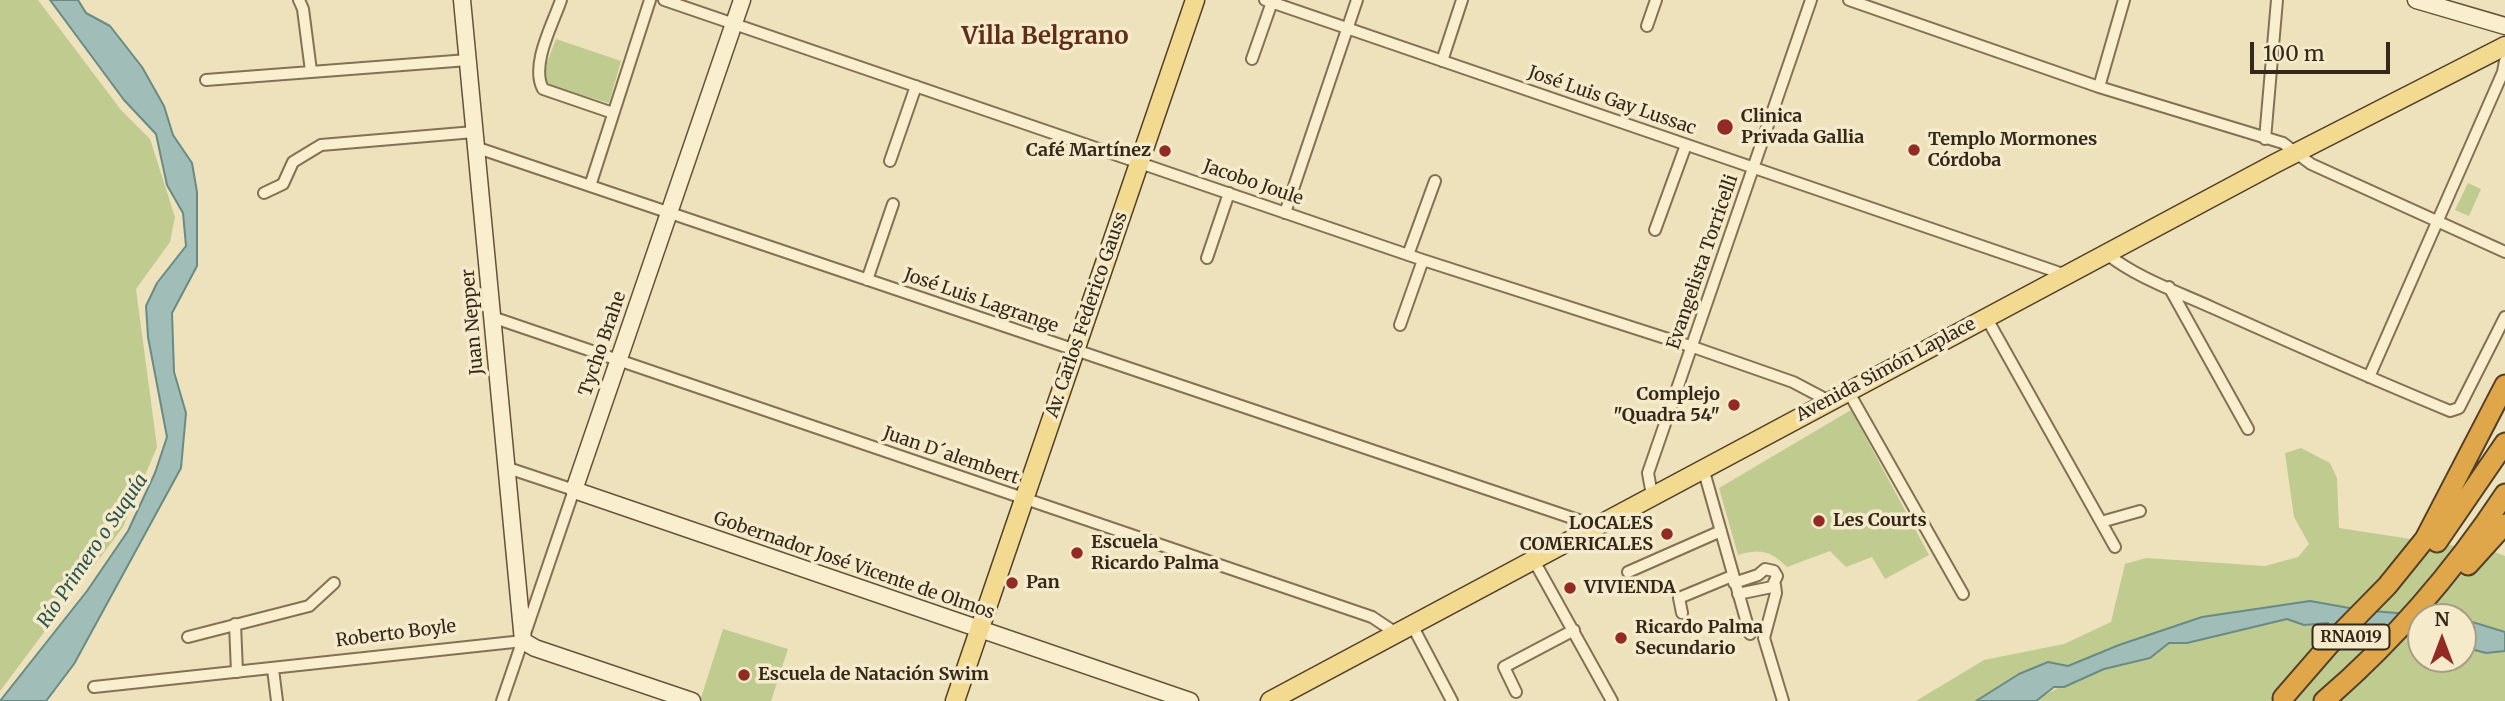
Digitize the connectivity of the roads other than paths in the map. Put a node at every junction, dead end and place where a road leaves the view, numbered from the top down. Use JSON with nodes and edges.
{"nodes":[{"id":1,"x":299,"y":0,"type":"edge"},
{"id":2,"x":462,"y":0,"type":"edge"},
{"id":3,"x":561,"y":0,"type":"edge"},
{"id":4,"x":650,"y":0,"type":"edge"},
{"id":5,"x":664,"y":0,"type":"edge"},
{"id":6,"x":742,"y":0,"type":"edge"},
{"id":7,"x":1195,"y":0,"type":"edge"},
{"id":8,"x":1357,"y":0,"type":"edge"},
{"id":9,"x":1462,"y":0,"type":"edge"},
{"id":10,"x":1656,"y":0,"type":"edge"},
{"id":11,"x":1811,"y":0,"type":"edge"},
{"id":12,"x":1849,"y":0,"type":"edge"},
{"id":13,"x":2123,"y":0,"type":"edge"},
{"id":14,"x":2277,"y":0,"type":"edge"},
{"id":15,"x":2416,"y":0,"type":"edge"},
{"id":16,"x":1268,"y":1,"type":"edge"},
{"id":17,"x":733,"y":24,"type":"junction"},
{"id":18,"x":1647,"y":26,"type":"dead end"},
{"id":19,"x":2505,"y":26,"type":"edge"},
{"id":20,"x":1347,"y":28,"type":"junction"},
{"id":21,"x":2505,"y":46,"type":"edge"},
{"id":22,"x":1252,"y":59,"type":"dead end"},
{"id":23,"x":468,"y":60,"type":"junction"},
{"id":24,"x":1442,"y":61,"type":"junction"},
{"id":25,"x":2505,"y":61,"type":"edge"},
{"id":26,"x":311,"y":71,"type":"junction"},
{"id":27,"x":206,"y":80,"type":"dead end"},
{"id":28,"x":916,"y":86,"type":"junction"},
{"id":29,"x":2099,"y":86,"type":"junction"},
{"id":30,"x":613,"y":113,"type":"junction"},
{"id":31,"x":475,"y":139,"type":"junction"},
{"id":32,"x":2264,"y":139,"type":"junction"},
{"id":33,"x":1686,"y":145,"type":"junction"},
{"id":34,"x":2295,"y":153,"type":"junction"},
{"id":35,"x":890,"y":161,"type":"dead end"},
{"id":36,"x":1140,"y":163,"type":"junction"},
{"id":37,"x":2269,"y":167,"type":"junction"},
{"id":38,"x":1753,"y":168,"type":"junction"},
{"id":39,"x":1435,"y":181,"type":"dead end"},
{"id":40,"x":590,"y":186,"type":"junction"},
{"id":41,"x":264,"y":193,"type":"dead end"},
{"id":42,"x":1228,"y":194,"type":"junction"},
{"id":43,"x":893,"y":204,"type":"dead end"},
{"id":44,"x":669,"y":212,"type":"junction"},
{"id":45,"x":1285,"y":213,"type":"junction"},
{"id":46,"x":2437,"y":221,"type":"junction"},
{"id":47,"x":1655,"y":230,"type":"dead end"},
{"id":48,"x":2505,"y":251,"type":"edge"},
{"id":49,"x":2107,"y":254,"type":"junction"},
{"id":50,"x":1408,"y":255,"type":"junction"},
{"id":51,"x":1207,"y":258,"type":"dead end"},
{"id":52,"x":1423,"y":260,"type":"junction"},
{"id":53,"x":2066,"y":275,"type":"junction"},
{"id":54,"x":867,"y":280,"type":"junction"},
{"id":55,"x":2169,"y":288,"type":"junction"},
{"id":56,"x":492,"y":317,"type":"junction"},
{"id":57,"x":1986,"y":317,"type":"junction"},
{"id":58,"x":2505,"y":317,"type":"edge"},
{"id":59,"x":1400,"y":325,"type":"dead end"},
{"id":60,"x":1693,"y":347,"type":"junction"},
{"id":61,"x":1075,"y":351,"type":"junction"},
{"id":62,"x":618,"y":360,"type":"junction"},
{"id":63,"x":2369,"y":377,"type":"junction"},
{"id":64,"x":2505,"y":385,"type":"edge"},
{"id":65,"x":1848,"y":391,"type":"junction"},
{"id":66,"x":1829,"y":401,"type":"junction"},
{"id":67,"x":2248,"y":429,"type":"dead end"},
{"id":68,"x":2505,"y":443,"type":"edge"},
{"id":69,"x":505,"y":467,"type":"junction"},
{"id":70,"x":1703,"y":468,"type":"junction"},
{"id":71,"x":574,"y":490,"type":"junction"},
{"id":72,"x":2505,"y":494,"type":"edge"},
{"id":73,"x":1652,"y":495,"type":"junction"},
{"id":74,"x":1024,"y":499,"type":"junction"},
{"id":75,"x":2140,"y":512,"type":"dead end"},
{"id":76,"x":2101,"y":522,"type":"junction"},
{"id":77,"x":2505,"y":524,"type":"edge"},
{"id":78,"x":1596,"y":526,"type":"junction"},
{"id":79,"x":1721,"y":531,"type":"junction"},
{"id":80,"x":2115,"y":547,"type":"dead end"},
{"id":81,"x":1534,"y":559,"type":"junction"},
{"id":82,"x":2466,"y":560,"type":"junction"},
{"id":83,"x":2413,"y":564,"type":"junction"},
{"id":84,"x":1628,"y":572,"type":"dead end"},
{"id":85,"x":334,"y":583,"type":"dead end"},
{"id":86,"x":1735,"y":584,"type":"junction"},
{"id":87,"x":1775,"y":585,"type":"junction"},
{"id":88,"x":1963,"y":594,"type":"dead end"},
{"id":89,"x":2435,"y":603,"type":"edge"},
{"id":90,"x":1682,"y":613,"type":"dead end"},
{"id":91,"x":235,"y":624,"type":"junction"},
{"id":92,"x":1412,"y":625,"type":"junction"},
{"id":93,"x":979,"y":630,"type":"junction"},
{"id":94,"x":1574,"y":630,"type":"junction"},
{"id":95,"x":1396,"y":633,"type":"junction"},
{"id":96,"x":1750,"y":634,"type":"dead end"},
{"id":97,"x":2407,"y":635,"type":"edge"},
{"id":98,"x":188,"y":637,"type":"dead end"},
{"id":99,"x":523,"y":641,"type":"junction"},
{"id":100,"x":273,"y":669,"type":"junction"},
{"id":101,"x":237,"y":673,"type":"junction"},
{"id":102,"x":94,"y":687,"type":"dead end"},
{"id":103,"x":1516,"y":692,"type":"dead end"},
{"id":104,"x":1281,"y":698,"type":"edge"},
{"id":105,"x":2281,"y":699,"type":"edge"},
{"id":106,"x":277,"y":701,"type":"edge"},
{"id":107,"x":502,"y":701,"type":"edge"},
{"id":108,"x":692,"y":701,"type":"edge"},
{"id":109,"x":955,"y":701,"type":"edge"},
{"id":110,"x":1190,"y":701,"type":"edge"},
{"id":111,"x":1452,"y":701,"type":"edge"},
{"id":112,"x":1612,"y":701,"type":"edge"},
{"id":113,"x":1783,"y":701,"type":"edge"},
{"id":114,"x":2324,"y":701,"type":"edge"},
{"id":115,"x":2330,"y":701,"type":"edge"}],
"edges":[{"from":1,"to":26,"type":"street"},
{"from":2,"to":23,"type":"main road","name":"Juan Nepper"},
{"from":3,"to":30,"type":"street"},
{"from":4,"to":30,"type":"street"},
{"from":5,"to":17,"type":"street","name":"Jacobo Joule"},
{"from":6,"to":17,"type":"main road","name":"Tycho Brahe"},
{"from":7,"to":36,"type":"main road","name":"Av. Carlos Federico Gauss"},
{"from":8,"to":20,"type":"street"},
{"from":9,"to":24,"type":"street"},
{"from":10,"to":18,"type":"street"},
{"from":11,"to":38,"type":"street","name":"Evangelista Torricelli"},
{"from":12,"to":29,"type":"street"},
{"from":13,"to":29,"type":"street"},
{"from":14,"to":32,"type":"street"},
{"from":15,"to":19,"type":"main road"},
{"from":16,"to":20,"type":"street","name":"José Luis Gay Lussac"},
{"from":16,"to":22,"type":"street"},
{"from":17,"to":28,"type":"street","name":"Jacobo Joule"},
{"from":17,"to":44,"type":"main road","name":"Tycho Brahe"},
{"from":20,"to":24,"type":"street","name":"José Luis Gay Lussac"},
{"from":20,"to":45,"type":"street"},
{"from":21,"to":34,"type":"main road","name":"Avenida Simón Laplace"},
{"from":23,"to":26,"type":"street"},
{"from":23,"to":31,"type":"main road","name":"Juan Nepper"},
{"from":24,"to":33,"type":"street","name":"José Luis Gay Lussac"},
{"from":25,"to":46,"type":"street"},
{"from":26,"to":27,"type":"street"},
{"from":28,"to":35,"type":"street"},
{"from":28,"to":36,"type":"street","name":"Jacobo Joule"},
{"from":29,"to":32,"type":"street"},
{"from":30,"to":40,"type":"street"},
{"from":31,"to":40,"type":"street","name":"José Luis Lagrange"},
{"from":31,"to":41,"type":"street"},
{"from":31,"to":56,"type":"main road","name":"Juan Nepper"},
{"from":32,"to":34,"type":"street"},
{"from":32,"to":37,"type":"street"},
{"from":33,"to":38,"type":"street","name":"José Luis Gay Lussac"},
{"from":33,"to":47,"type":"street"},
{"from":34,"to":37,"type":"main road","name":"Avenida Simón Laplace"},
{"from":34,"to":46,"type":"street"},
{"from":36,"to":42,"type":"street","name":"Jacobo Joule"},
{"from":36,"to":61,"type":"main road","name":"Av. Carlos Federico Gauss"},
{"from":37,"to":49,"type":"main road","name":"Avenida Simón Laplace"},
{"from":38,"to":53,"type":"street","name":"José Luis Gay Lussac"},
{"from":38,"to":60,"type":"street","name":"Evangelista Torricelli"},
{"from":39,"to":50,"type":"street"},
{"from":40,"to":44,"type":"street","name":"José Luis Lagrange"},
{"from":42,"to":45,"type":"street","name":"Jacobo Joule"},
{"from":42,"to":51,"type":"street"},
{"from":43,"to":54,"type":"street"},
{"from":44,"to":54,"type":"street","name":"José Luis Lagrange"},
{"from":44,"to":62,"type":"main road","name":"Tycho Brahe"},
{"from":45,"to":50,"type":"street","name":"Jacobo Joule"},
{"from":46,"to":48,"type":"street"},
{"from":46,"to":63,"type":"street"},
{"from":49,"to":53,"type":"main road","name":"Avenida Simón Laplace"},
{"from":49,"to":55,"type":"street"},
{"from":50,"to":52,"type":"street","name":"Jacobo Joule"},
{"from":52,"to":59,"type":"street"},
{"from":52,"to":60,"type":"street","name":"Jacobo Joule"},
{"from":53,"to":57,"type":"main road","name":"Avenida Simón Laplace"},
{"from":54,"to":61,"type":"street","name":"José Luis Lagrange"},
{"from":55,"to":63,"type":"street"},
{"from":55,"to":67,"type":"street"},
{"from":56,"to":62,"type":"street","name":"Juan D´alembert"},
{"from":56,"to":69,"type":"main road","name":"Juan Nepper"},
{"from":57,"to":65,"type":"main road","name":"Avenida Simón Laplace"},
{"from":57,"to":76,"type":"street"},
{"from":58,"to":63,"type":"street"},
{"from":60,"to":66,"type":"street","name":"Jacobo Joule"},
{"from":60,"to":73,"type":"street","name":"Evangelista Torricelli"},
{"from":61,"to":74,"type":"main road","name":"Av. Carlos Federico Gauss"},
{"from":61,"to":78,"type":"street","name":"José Luis Lagrange"},
{"from":62,"to":71,"type":"main road","name":"Tycho Brahe"},
{"from":62,"to":74,"type":"street","name":"Juan D´alembert"},
{"from":64,"to":83,"type":"highway"},
{"from":65,"to":66,"type":"main road","name":"Avenida Simón Laplace"},
{"from":65,"to":88,"type":"street"},
{"from":66,"to":70,"type":"main road","name":"Avenida Simón Laplace"},
{"from":68,"to":83,"type":"highway","number":"RNA019"},
{"from":69,"to":71,"type":"street","name":"Gobernador José Vicente de Olmos"},
{"from":69,"to":99,"type":"main road","name":"Juan Nepper"},
{"from":70,"to":73,"type":"main road","name":"Avenida Simón Laplace"},
{"from":70,"to":79,"type":"street"},
{"from":71,"to":93,"type":"main road","name":"Gobernador José Vicente de Olmos"},
{"from":71,"to":99,"type":"street","name":"Tycho Brahe"},
{"from":72,"to":82,"type":"highway","number":"RNA019"},
{"from":73,"to":78,"type":"main road","name":"Avenida Simón Laplace"},
{"from":74,"to":93,"type":"main road","name":"Av. Carlos Federico Gauss"},
{"from":74,"to":95,"type":"street","name":"Juan D´alembert"},
{"from":75,"to":76,"type":"street"},
{"from":76,"to":80,"type":"street"},
{"from":77,"to":82,"type":"highway"},
{"from":78,"to":81,"type":"main road","name":"Avenida Simón Laplace"},
{"from":79,"to":84,"type":"street"},
{"from":79,"to":86,"type":"street"},
{"from":81,"to":92,"type":"main road","name":"Avenida Simón Laplace"},
{"from":81,"to":94,"type":"street"},
{"from":82,"to":89,"type":"highway"},
{"from":82,"to":114,"type":"highway","number":"RNA019"},
{"from":83,"to":105,"type":"highway","number":"RNA019"},
{"from":85,"to":91,"type":"street"},
{"from":86,"to":87,"type":"street"},
{"from":86,"to":87,"type":"street"},
{"from":86,"to":90,"type":"street"},
{"from":86,"to":96,"type":"street"},
{"from":87,"to":113,"type":"street"},
{"from":91,"to":98,"type":"street"},
{"from":91,"to":101,"type":"street"},
{"from":92,"to":95,"type":"main road","name":"Avenida Simón Laplace"},
{"from":92,"to":111,"type":"street"},
{"from":93,"to":109,"type":"main road","name":"Av. Carlos Federico Gauss"},
{"from":93,"to":110,"type":"main road","name":"Gobernador José Vicente de Olmos"},
{"from":94,"to":103,"type":"street"},
{"from":94,"to":112,"type":"street"},
{"from":95,"to":104,"type":"main road","name":"Avenida Simón Laplace"},
{"from":97,"to":115,"type":"highway"},
{"from":99,"to":100,"type":"street","name":"Roberto Boyle"},
{"from":99,"to":107,"type":"street","name":"Tycho Brahe"},
{"from":99,"to":108,"type":"main road","name":"Roberto Boyle"},
{"from":100,"to":101,"type":"street","name":"Roberto Boyle"},
{"from":100,"to":106,"type":"street"},
{"from":101,"to":102,"type":"street","name":"Roberto Boyle"}]}
